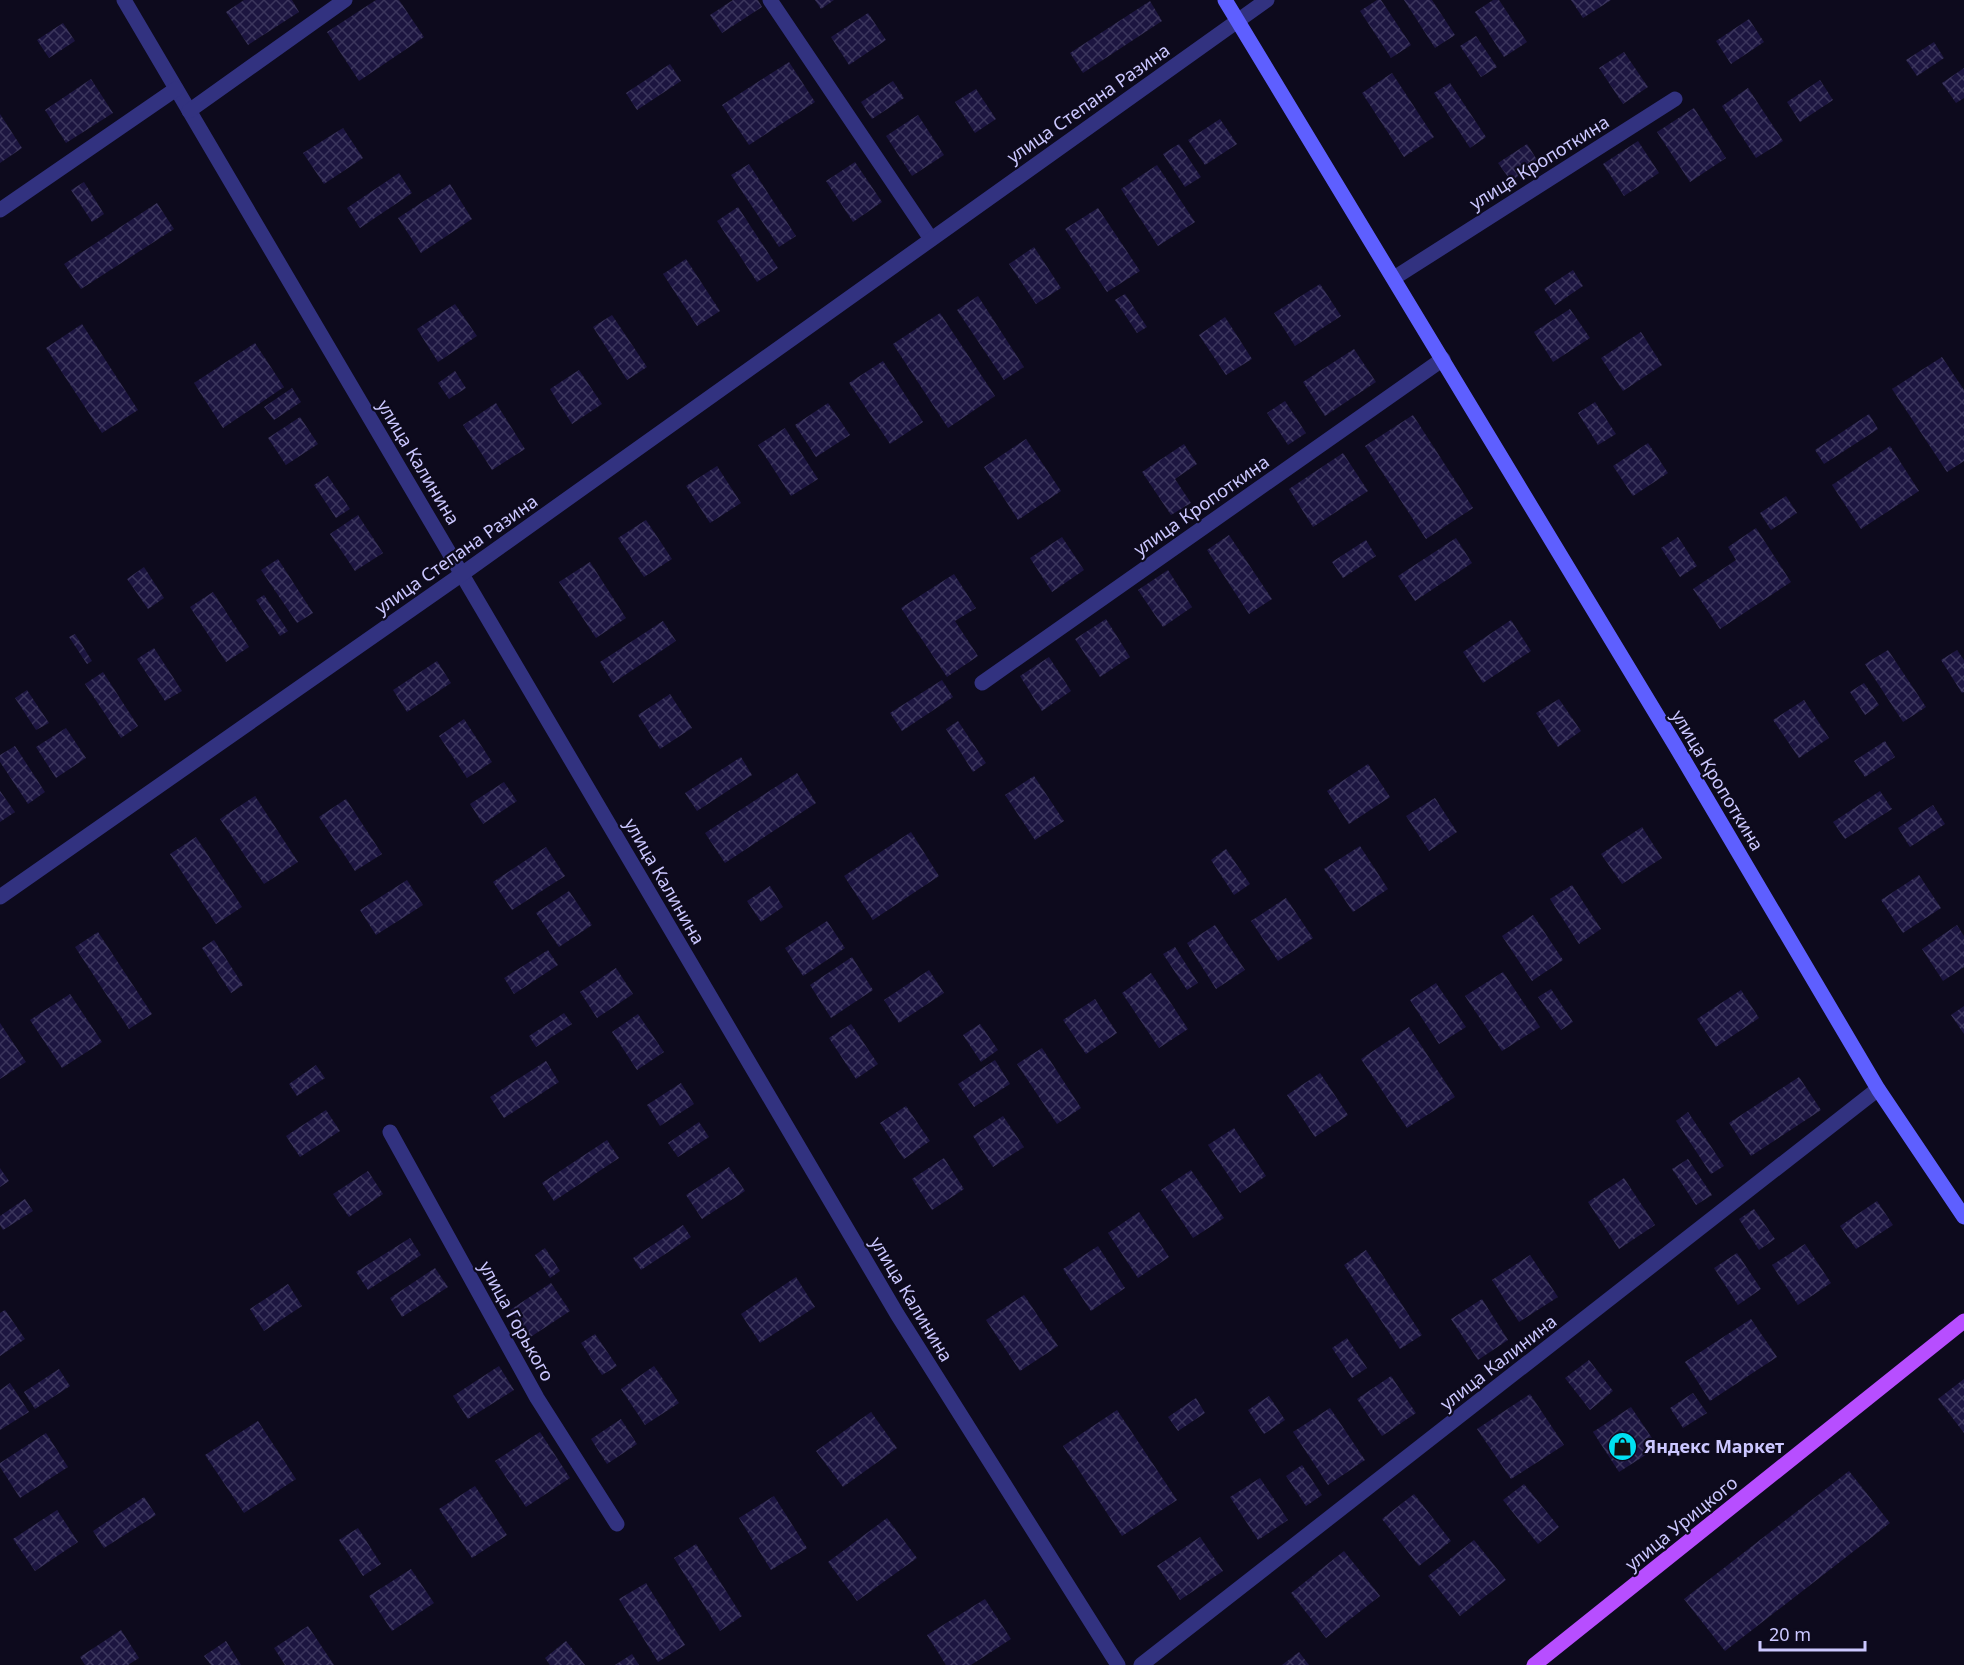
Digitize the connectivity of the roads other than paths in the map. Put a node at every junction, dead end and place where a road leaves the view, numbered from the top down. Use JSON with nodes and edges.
{"nodes":[{"id":1,"x":124,"y":0,"type":"edge"},
{"id":2,"x":345,"y":0,"type":"edge"},
{"id":3,"x":770,"y":0,"type":"edge"},
{"id":4,"x":1225,"y":0,"type":"edge"},
{"id":5,"x":1267,"y":0,"type":"edge"},
{"id":6,"x":1238,"y":20,"type":"junction"},
{"id":7,"x":176,"y":89,"type":"junction"},
{"id":8,"x":1676,"y":99,"type":"dead end"},
{"id":9,"x":189,"y":111,"type":"junction"},
{"id":10,"x":0,"y":210,"type":"edge"},
{"id":11,"x":931,"y":239,"type":"junction"},
{"id":12,"x":1394,"y":278,"type":"junction"},
{"id":13,"x":1443,"y":359,"type":"junction"},
{"id":14,"x":462,"y":574,"type":"junction"},
{"id":15,"x":982,"y":683,"type":"dead end"},
{"id":16,"x":0,"y":897,"type":"edge"},
{"id":17,"x":1878,"y":1089,"type":"junction"},
{"id":18,"x":390,"y":1132,"type":"dead end"},
{"id":19,"x":1964,"y":1217,"type":"edge"},
{"id":20,"x":1964,"y":1321,"type":"edge"},
{"id":21,"x":617,"y":1524,"type":"dead end"},
{"id":22,"x":1118,"y":1665,"type":"edge"},
{"id":23,"x":1142,"y":1665,"type":"edge"},
{"id":24,"x":1534,"y":1665,"type":"edge"}],
"edges":[{"from":1,"to":7,"type":"street","name":"улица Калинина"},
{"from":2,"to":9,"type":"street"},
{"from":3,"to":11,"type":"street"},
{"from":4,"to":6,"type":"main road","name":"улица Кропоткина"},
{"from":5,"to":6,"type":"street","name":"улица Степана Разина"},
{"from":6,"to":11,"type":"street","name":"улица Степана Разина"},
{"from":6,"to":12,"type":"main road","name":"улица Кропоткина"},
{"from":7,"to":9,"type":"street","name":"улица Калинина"},
{"from":7,"to":10,"type":"street"},
{"from":8,"to":12,"type":"street","name":"улица Кропоткина"},
{"from":9,"to":14,"type":"street","name":"улица Калинина"},
{"from":11,"to":14,"type":"street","name":"улица Степана Разина"},
{"from":12,"to":13,"type":"main road","name":"улица Кропоткина"},
{"from":13,"to":15,"type":"street","name":"улица Кропоткина"},
{"from":13,"to":17,"type":"main road","name":"улица Кропоткина"},
{"from":14,"to":16,"type":"street","name":"улица Степана Разина"},
{"from":14,"to":22,"type":"street","name":"улица Калинина"},
{"from":17,"to":19,"type":"main road","name":"улица Кропоткина"},
{"from":17,"to":23,"type":"street","name":"улица Калинина"},
{"from":18,"to":21,"type":"street","name":"улица Горького"},
{"from":20,"to":24,"type":"main road","name":"улица Урицкого"}]}
